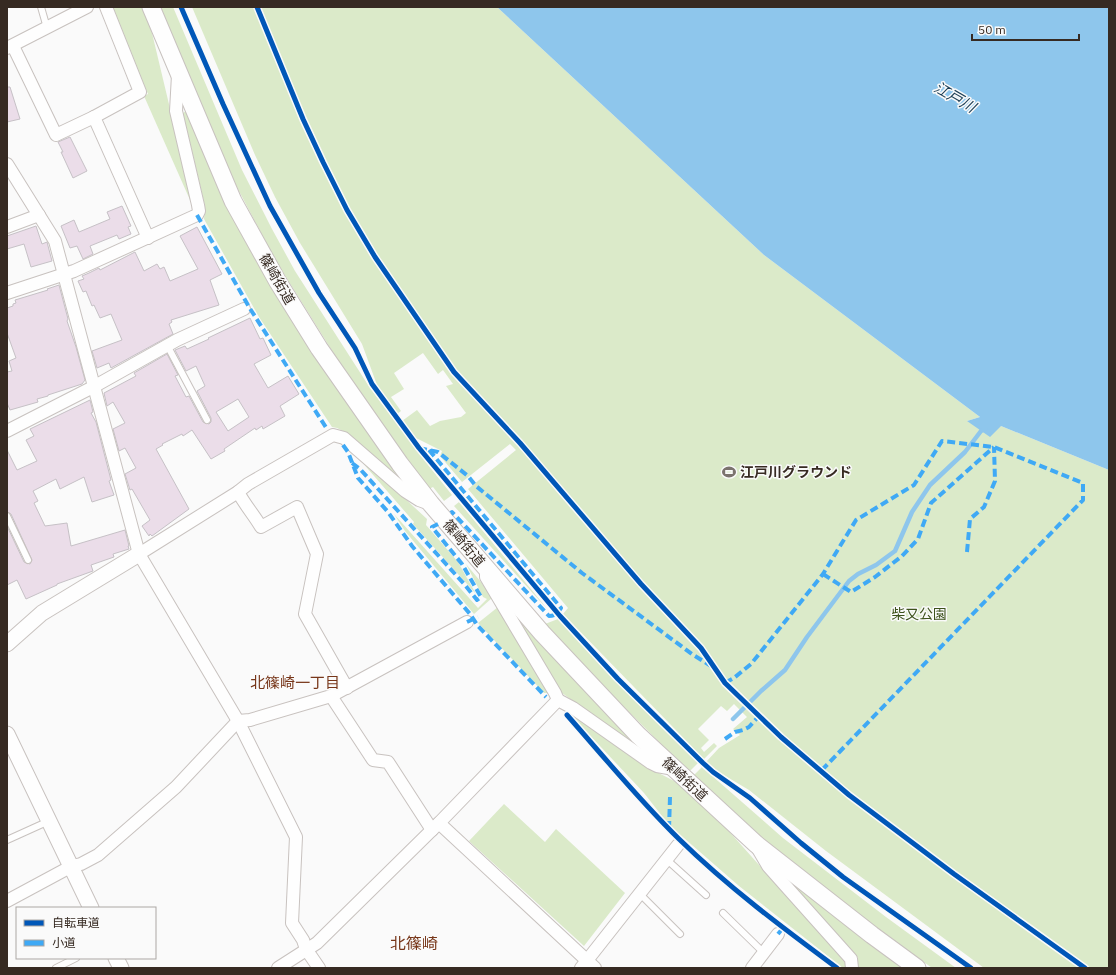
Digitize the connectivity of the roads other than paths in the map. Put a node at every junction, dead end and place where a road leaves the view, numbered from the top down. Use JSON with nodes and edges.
{"nodes":[{"id":1,"x":41,"y":7,"type":"edge"},
{"id":2,"x":87,"y":7,"type":"edge"},
{"id":3,"x":106,"y":7,"type":"edge"},
{"id":4,"x":151,"y":7,"type":"edge"},
{"id":5,"x":47,"y":28,"type":"junction"},
{"id":6,"x":10,"y":47,"type":"edge"},
{"id":7,"x":179,"y":73,"type":"junction"},
{"id":8,"x":94,"y":117,"type":"junction"},
{"id":9,"x":7,"y":164,"type":"edge"},
{"id":10,"x":39,"y":215,"type":"junction"},
{"id":11,"x":7,"y":227,"type":"edge"},
{"id":12,"x":148,"y":238,"type":"junction"},
{"id":13,"x":64,"y":273,"type":"junction"},
{"id":14,"x":7,"y":292,"type":"edge"},
{"id":15,"x":244,"y":309,"type":"dead end"},
{"id":16,"x":167,"y":345,"type":"junction"},
{"id":17,"x":95,"y":386,"type":"junction"},
{"id":18,"x":207,"y":420,"type":"dead end"},
{"id":19,"x":7,"y":431,"type":"edge"},
{"id":20,"x":238,"y":492,"type":"junction"},
{"id":21,"x":431,"y":504,"type":"junction"},
{"id":22,"x":7,"y":516,"type":"edge"},
{"id":23,"x":139,"y":554,"type":"junction"},
{"id":24,"x":28,"y":560,"type":"dead end"},
{"id":25,"x":486,"y":569,"type":"junction"},
{"id":26,"x":466,"y":622,"type":"dead end"},
{"id":27,"x":7,"y":644,"type":"edge"},
{"id":28,"x":346,"y":688,"type":"junction"},
{"id":29,"x":332,"y":696,"type":"junction"},
{"id":30,"x":558,"y":700,"type":"junction"},
{"id":31,"x":238,"y":720,"type":"junction"},
{"id":32,"x":7,"y":734,"type":"edge"},
{"id":33,"x":674,"y":769,"type":"junction"},
{"id":34,"x":49,"y":821,"type":"junction"},
{"id":35,"x":435,"y":827,"type":"junction"},
{"id":36,"x":7,"y":840,"type":"edge"},
{"id":37,"x":756,"y":844,"type":"junction"},
{"id":38,"x":678,"y":845,"type":"dead end"},
{"id":39,"x":666,"y":859,"type":"junction"},
{"id":40,"x":72,"y":866,"type":"junction"},
{"id":41,"x":639,"y":893,"type":"junction"},
{"id":42,"x":706,"y":896,"type":"dead end"},
{"id":43,"x":7,"y":901,"type":"edge"},
{"id":44,"x":91,"y":907,"type":"edge"},
{"id":45,"x":723,"y":913,"type":"dead end"},
{"id":46,"x":680,"y":934,"type":"dead end"},
{"id":47,"x":778,"y":934,"type":"dead end"},
{"id":48,"x":306,"y":949,"type":"junction"},
{"id":49,"x":764,"y":953,"type":"junction"},
{"id":50,"x":74,"y":959,"type":"edge"},
{"id":51,"x":116,"y":959,"type":"edge"},
{"id":52,"x":588,"y":966,"type":"edge"},
{"id":53,"x":56,"y":968,"type":"edge"},
{"id":54,"x":121,"y":968,"type":"edge"},
{"id":55,"x":278,"y":968,"type":"edge"},
{"id":56,"x":319,"y":968,"type":"edge"},
{"id":57,"x":752,"y":968,"type":"edge"},
{"id":58,"x":852,"y":968,"type":"edge"},
{"id":59,"x":917,"y":968,"type":"edge"}],
"edges":[{"from":1,"to":5,"type":"lane"},
{"from":2,"to":5,"type":"street"},
{"from":3,"to":8,"type":"street"},
{"from":4,"to":7,"type":"main road","name":"篠崎街道"},
{"from":5,"to":6,"type":"street"},
{"from":6,"to":8,"type":"street"},
{"from":7,"to":12,"type":"street"},
{"from":7,"to":21,"type":"main road","name":"篠崎街道"},
{"from":8,"to":12,"type":"street"},
{"from":9,"to":10,"type":"street"},
{"from":10,"to":11,"type":"street"},
{"from":10,"to":13,"type":"street"},
{"from":12,"to":13,"type":"street"},
{"from":13,"to":14,"type":"street"},
{"from":13,"to":17,"type":"street"},
{"from":15,"to":16,"type":"street"},
{"from":16,"to":17,"type":"street"},
{"from":16,"to":18,"type":"lane"},
{"from":17,"to":19,"type":"street"},
{"from":17,"to":23,"type":"street"},
{"from":20,"to":21,"type":"street"},
{"from":20,"to":23,"type":"street"},
{"from":20,"to":28,"type":"street"},
{"from":21,"to":25,"type":"main road","name":"篠崎街道"},
{"from":22,"to":24,"type":"lane"},
{"from":23,"to":27,"type":"street"},
{"from":23,"to":31,"type":"street"},
{"from":25,"to":30,"type":"street"},
{"from":25,"to":33,"type":"main road","name":"篠崎街道"},
{"from":26,"to":28,"type":"street"},
{"from":28,"to":29,"type":"street"},
{"from":29,"to":31,"type":"street"},
{"from":29,"to":35,"type":"street"},
{"from":30,"to":33,"type":"street"},
{"from":30,"to":35,"type":"street"},
{"from":31,"to":40,"type":"street"},
{"from":31,"to":48,"type":"street"},
{"from":32,"to":34,"type":"street"},
{"from":33,"to":37,"type":"main road","name":"篠崎街道"},
{"from":34,"to":36,"type":"lane"},
{"from":34,"to":40,"type":"street"},
{"from":35,"to":48,"type":"street"},
{"from":35,"to":52,"type":"street"},
{"from":37,"to":58,"type":"street"},
{"from":37,"to":59,"type":"main road","name":"篠崎街道"},
{"from":38,"to":39,"type":"street"},
{"from":39,"to":41,"type":"street"},
{"from":39,"to":42,"type":"lane"},
{"from":40,"to":43,"type":"street"},
{"from":40,"to":44,"type":"street"},
{"from":41,"to":46,"type":"lane"},
{"from":41,"to":52,"type":"street"},
{"from":45,"to":49,"type":"lane"},
{"from":47,"to":49,"type":"street"},
{"from":48,"to":55,"type":"street"},
{"from":48,"to":56,"type":"street"},
{"from":49,"to":57,"type":"street"},
{"from":50,"to":53,"type":"lane"},
{"from":51,"to":54,"type":"street"}]}
